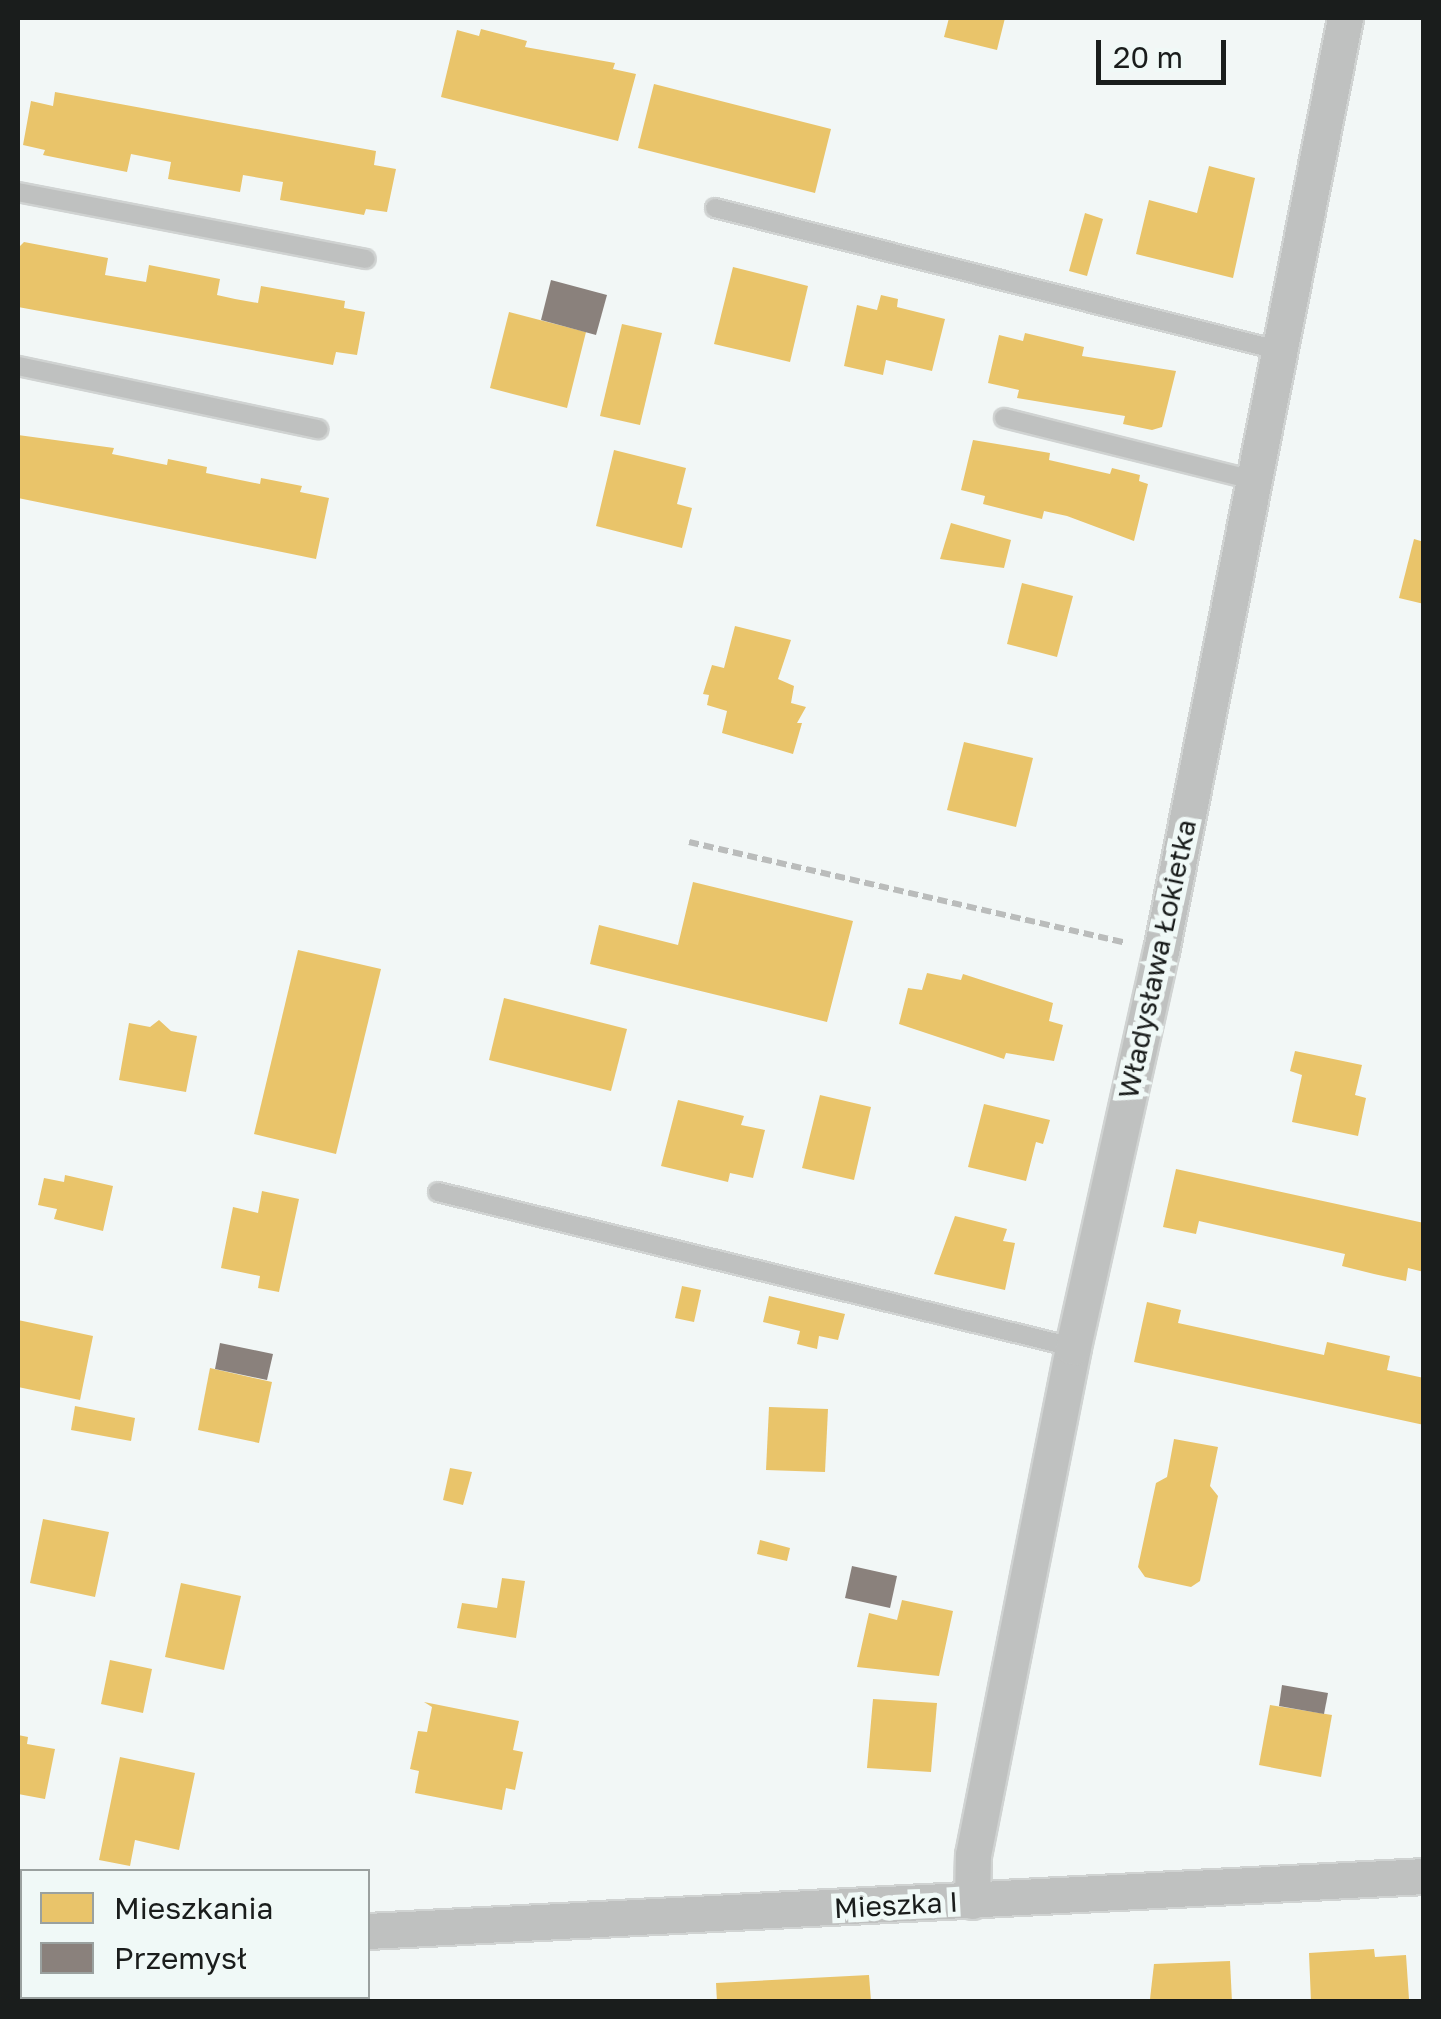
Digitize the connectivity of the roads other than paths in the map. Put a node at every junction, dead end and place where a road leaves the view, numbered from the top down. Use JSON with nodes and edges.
{"nodes":[{"id":1,"x":1345,"y":18,"type":"edge"},
{"id":2,"x":18,"y":192,"type":"edge"},
{"id":3,"x":715,"y":208,"type":"dead end"},
{"id":4,"x":366,"y":259,"type":"dead end"},
{"id":5,"x":1278,"y":350,"type":"junction"},
{"id":6,"x":18,"y":366,"type":"edge"},
{"id":7,"x":1004,"y":418,"type":"dead end"},
{"id":8,"x":318,"y":429,"type":"dead end"},
{"id":9,"x":1253,"y":480,"type":"junction"},
{"id":10,"x":438,"y":1192,"type":"dead end"},
{"id":11,"x":1073,"y":1347,"type":"junction"},
{"id":12,"x":1424,"y":1876,"type":"edge"},
{"id":13,"x":972,"y":1901,"type":"junction"},
{"id":14,"x":370,"y":1932,"type":"edge"}],
"edges":[{"from":1,"to":5,"type":"street","name":"Władysława Łokietka"},
{"from":2,"to":4,"type":"lane"},
{"from":3,"to":5,"type":"lane"},
{"from":5,"to":9,"type":"street","name":"Władysława Łokietka"},
{"from":6,"to":8,"type":"lane"},
{"from":7,"to":9,"type":"lane"},
{"from":9,"to":11,"type":"street","name":"Władysława Łokietka"},
{"from":10,"to":11,"type":"lane"},
{"from":11,"to":13,"type":"street","name":"Władysława Łokietka"},
{"from":12,"to":13,"type":"street","name":"Mieszka I"},
{"from":13,"to":14,"type":"street","name":"Mieszka I"}]}
